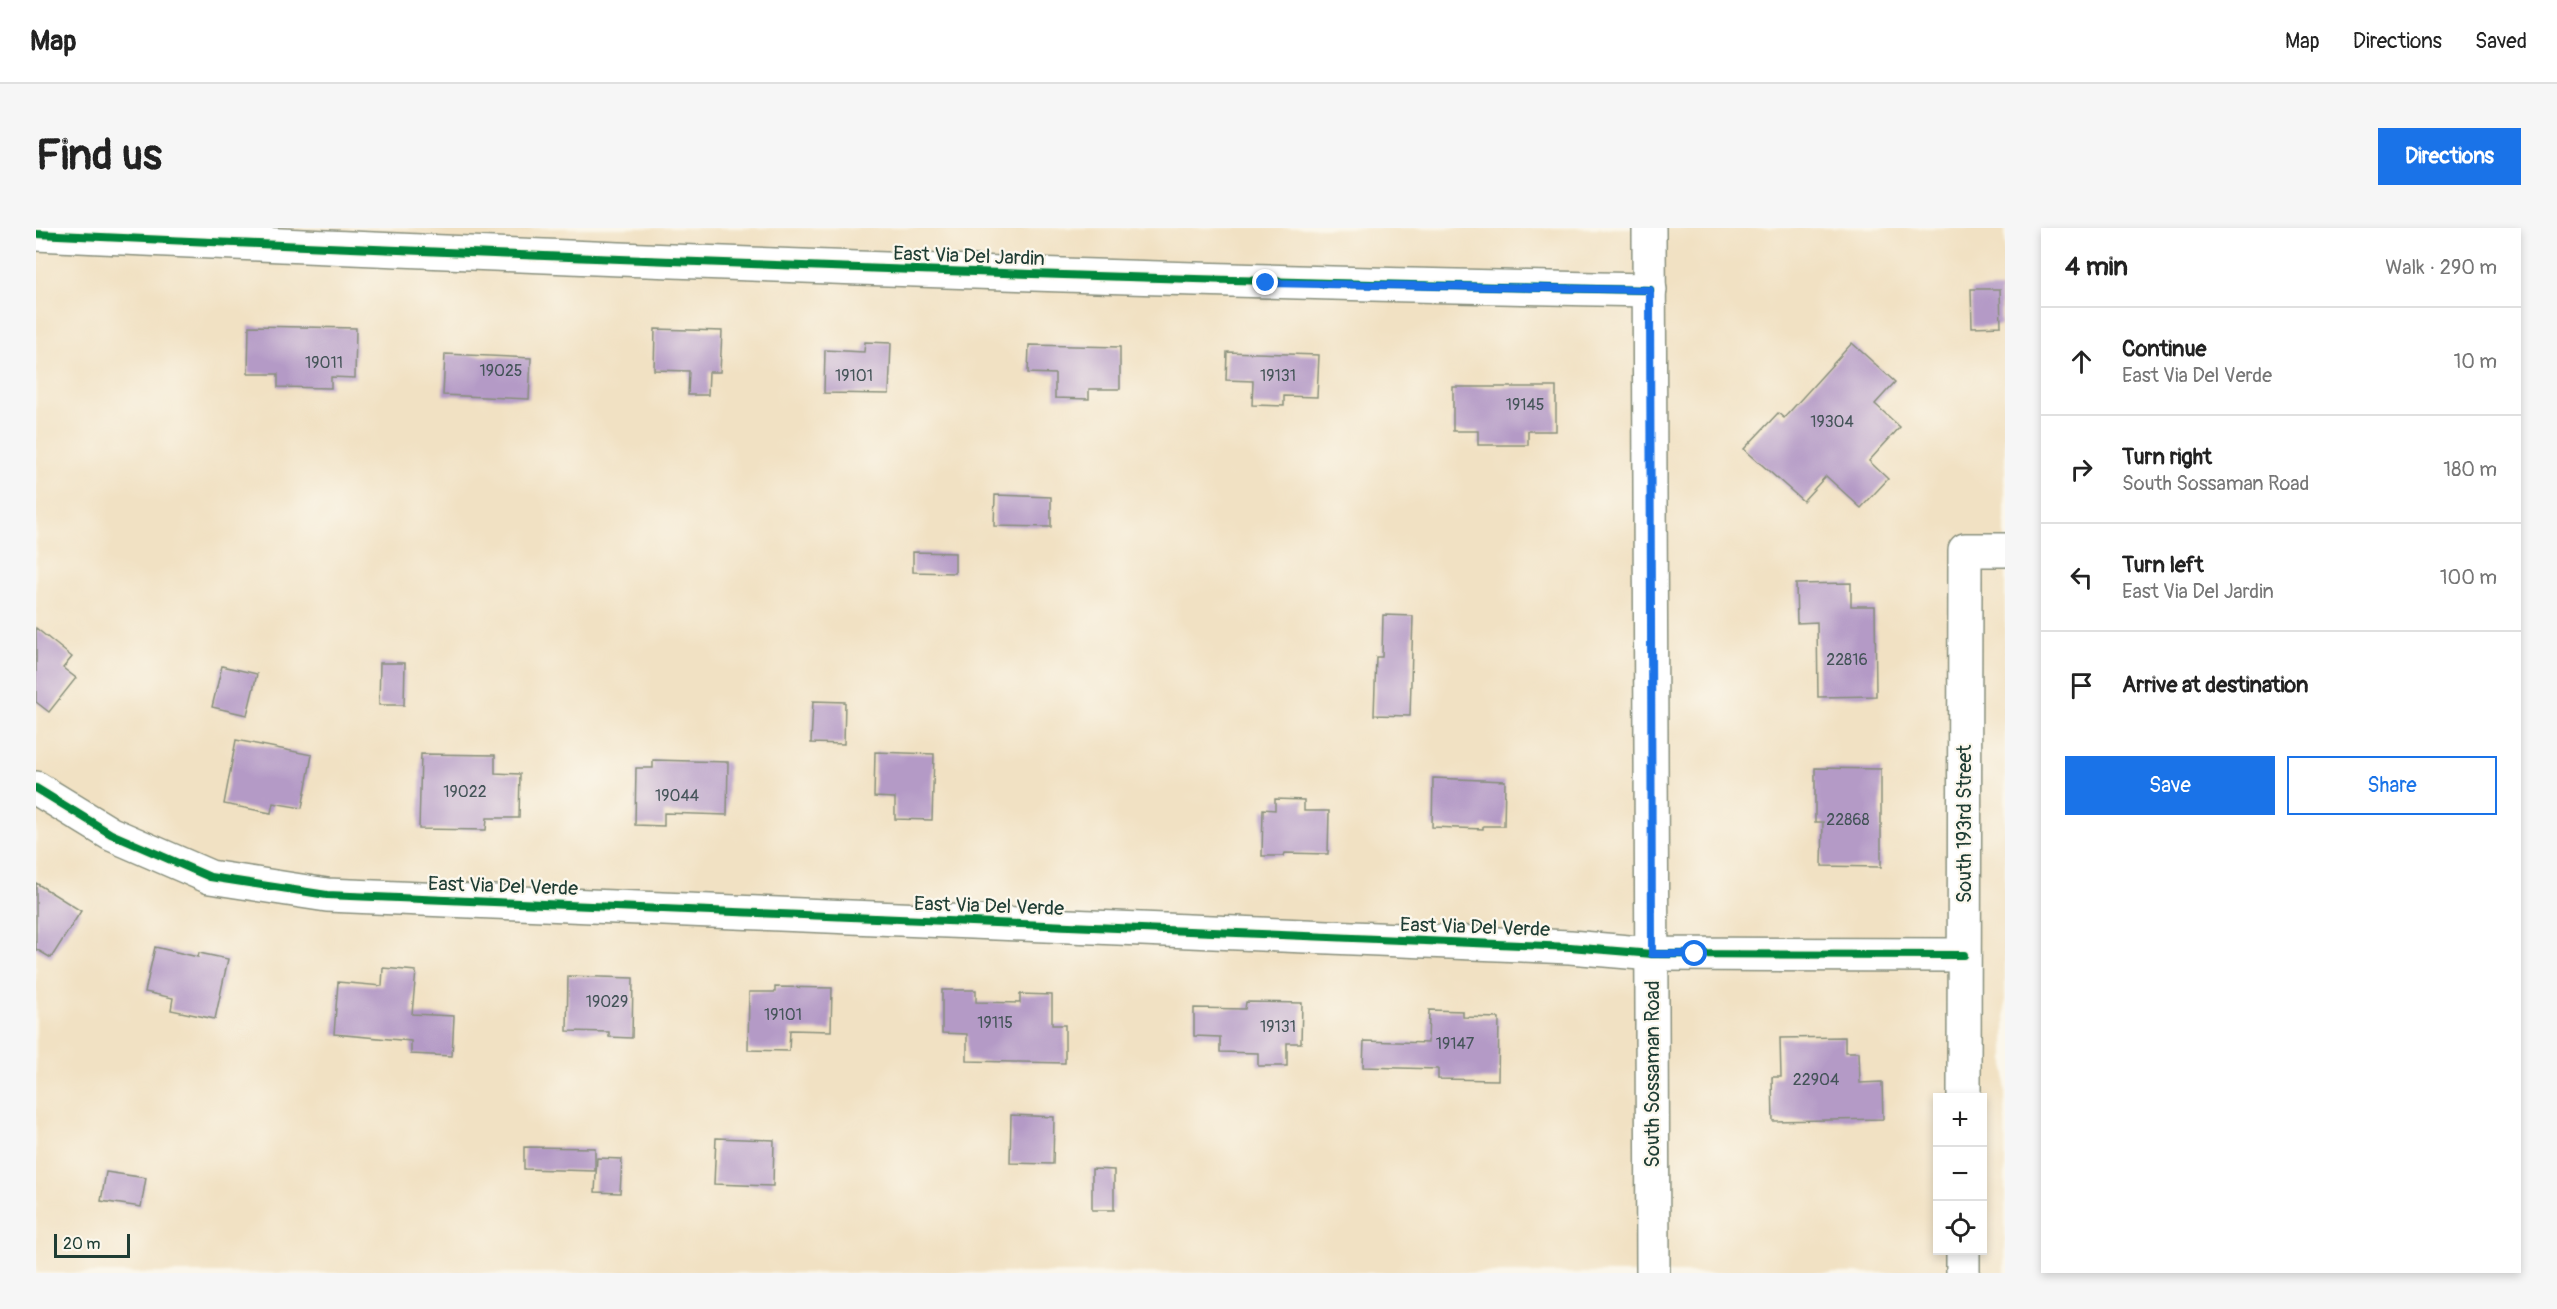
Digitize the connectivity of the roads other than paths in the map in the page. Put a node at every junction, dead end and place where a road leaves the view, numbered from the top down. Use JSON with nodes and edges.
{"nodes":[{"id":1,"x":1649,"y":228,"type":"edge"},
{"id":2,"x":36,"y":234,"type":"edge"},
{"id":3,"x":1650,"y":290,"type":"junction"},
{"id":4,"x":2005,"y":550,"type":"edge"},
{"id":5,"x":36,"y":788,"type":"edge"},
{"id":6,"x":1652,"y":954,"type":"junction"},
{"id":7,"x":1964,"y":955,"type":"junction"},
{"id":8,"x":1964,"y":1093,"type":"edge"},
{"id":9,"x":1963,"y":1255,"type":"edge"},
{"id":10,"x":1653,"y":1273,"type":"edge"},
{"id":11,"x":1963,"y":1273,"type":"edge"}],
"edges":[{"from":1,"to":3,"type":"street","name":"South Sossaman Road"},
{"from":2,"to":3,"type":"street","name":"East Via Del Jardin"},
{"from":3,"to":6,"type":"street","name":"South Sossaman Road"},
{"from":4,"to":7,"type":"street","name":"South 193rd Street"},
{"from":5,"to":6,"type":"street","name":"East Via Del Verde"},
{"from":6,"to":7,"type":"street","name":"East Via Del Verde"},
{"from":6,"to":10,"type":"street","name":"South Sossaman Road"},
{"from":7,"to":8,"type":"street","name":"South 193rd Street"},
{"from":9,"to":11,"type":"street"}]}
